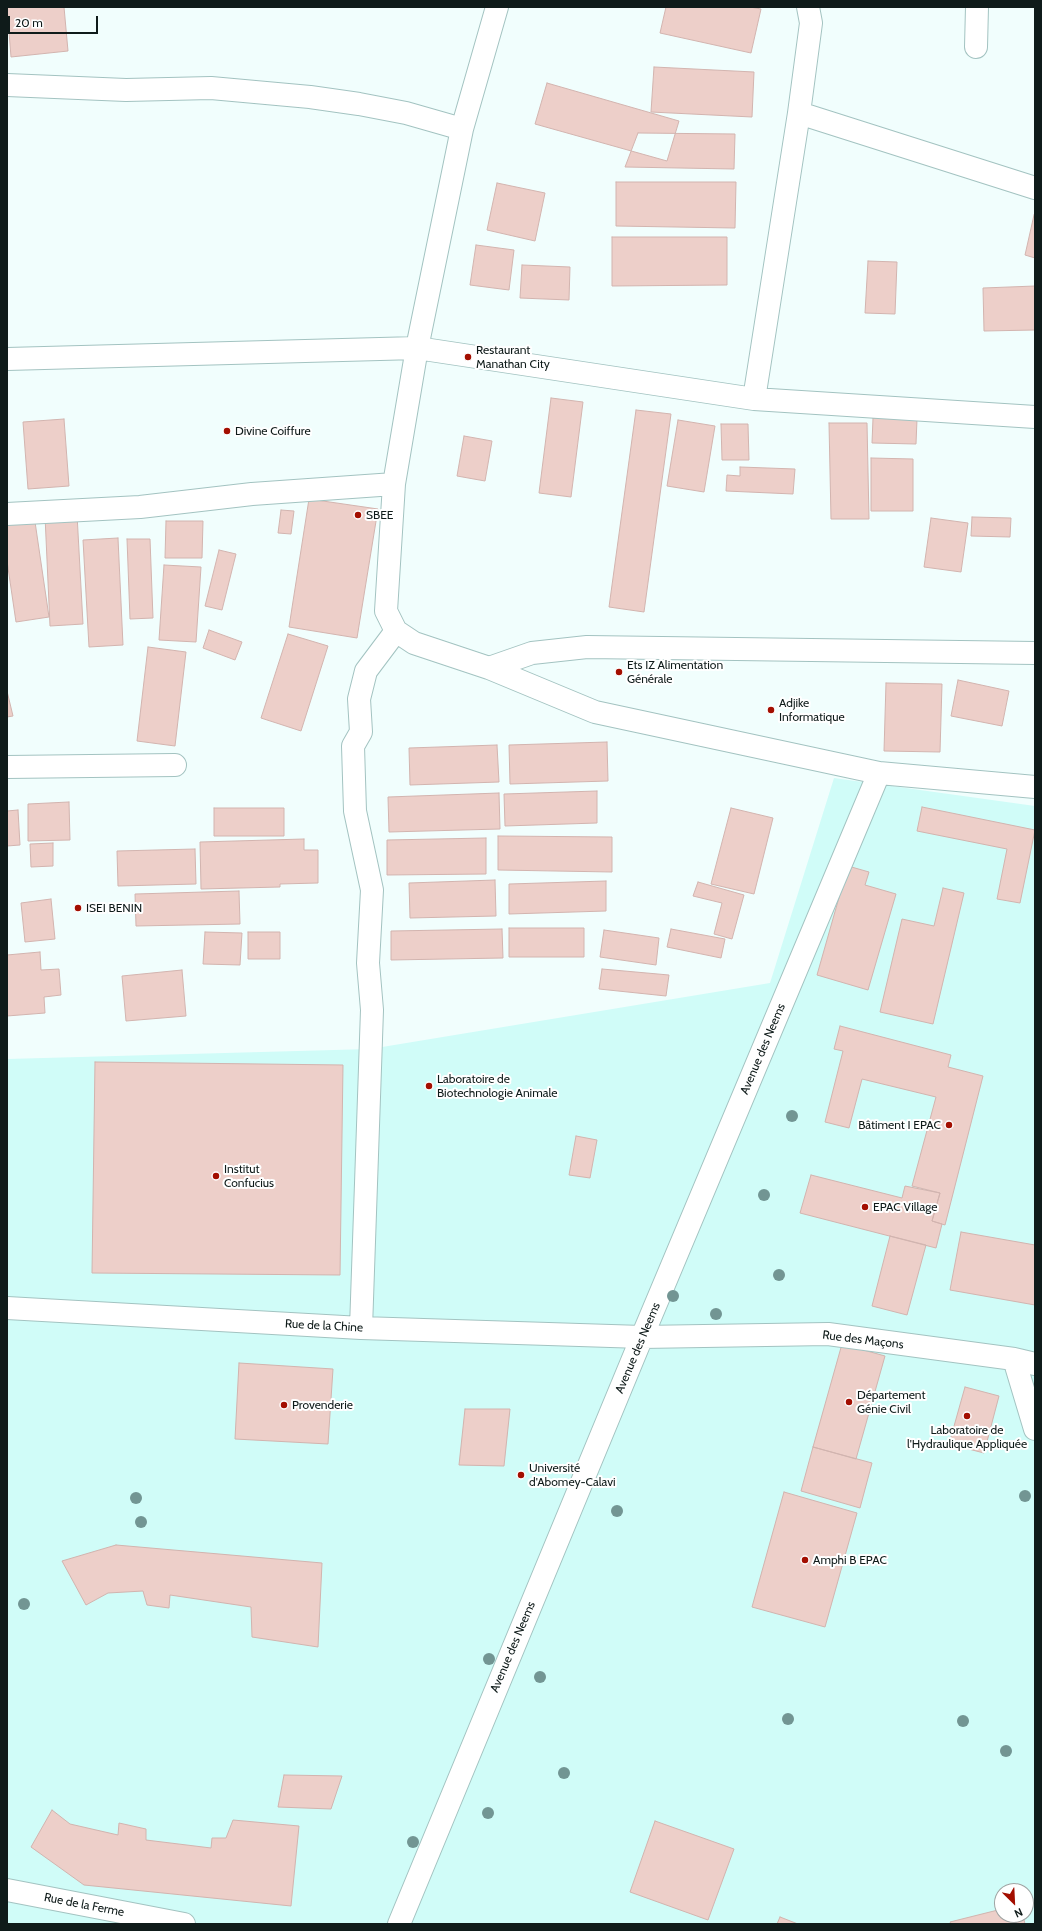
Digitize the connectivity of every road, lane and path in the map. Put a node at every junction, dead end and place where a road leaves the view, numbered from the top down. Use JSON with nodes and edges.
{"nodes":[{"id":1,"x":497,"y":7,"type":"edge"},
{"id":2,"x":808,"y":7,"type":"edge"},
{"id":3,"x":978,"y":7,"type":"edge"},
{"id":4,"x":976,"y":47,"type":"dead end"},
{"id":5,"x":7,"y":85,"type":"edge"},
{"id":6,"x":799,"y":113,"type":"junction"},
{"id":7,"x":462,"y":129,"type":"junction"},
{"id":8,"x":1035,"y":188,"type":"edge"},
{"id":9,"x":417,"y":348,"type":"junction"},
{"id":10,"x":7,"y":359,"type":"edge"},
{"id":11,"x":754,"y":399,"type":"junction"},
{"id":12,"x":1035,"y":417,"type":"edge"},
{"id":13,"x":394,"y":484,"type":"junction"},
{"id":14,"x":7,"y":514,"type":"edge"},
{"id":15,"x":396,"y":631,"type":"junction"},
{"id":16,"x":1035,"y":653,"type":"edge"},
{"id":17,"x":490,"y":668,"type":"junction"},
{"id":18,"x":175,"y":765,"type":"dead end"},
{"id":19,"x":7,"y":767,"type":"edge"},
{"id":20,"x":879,"y":774,"type":"junction"},
{"id":21,"x":1035,"y":787,"type":"edge"},
{"id":22,"x":7,"y":1308,"type":"edge"},
{"id":23,"x":361,"y":1328,"type":"junction"},
{"id":24,"x":642,"y":1337,"type":"junction"},
{"id":25,"x":1014,"y":1359,"type":"junction"},
{"id":26,"x":1035,"y":1364,"type":"edge"},
{"id":27,"x":1035,"y":1429,"type":"edge"},
{"id":28,"x":7,"y":1890,"type":"edge"},
{"id":29,"x":184,"y":1924,"type":"edge"},
{"id":30,"x":399,"y":1924,"type":"edge"}],
"edges":[{"from":1,"to":7,"type":"street"},
{"from":2,"to":6,"type":"street"},
{"from":3,"to":4,"type":"street"},
{"from":5,"to":7,"type":"street"},
{"from":6,"to":8,"type":"street"},
{"from":6,"to":11,"type":"street"},
{"from":7,"to":9,"type":"street"},
{"from":9,"to":10,"type":"street"},
{"from":9,"to":11,"type":"street"},
{"from":9,"to":13,"type":"street"},
{"from":11,"to":12,"type":"street"},
{"from":13,"to":14,"type":"street"},
{"from":13,"to":15,"type":"street"},
{"from":15,"to":17,"type":"street"},
{"from":15,"to":23,"type":"street"},
{"from":16,"to":17,"type":"street"},
{"from":17,"to":20,"type":"street"},
{"from":18,"to":19,"type":"street"},
{"from":20,"to":21,"type":"street"},
{"from":20,"to":24,"type":"street","name":"Avenue des Neems"},
{"from":22,"to":23,"type":"street","name":"Rue de la Chine"},
{"from":23,"to":24,"type":"street","name":"Rue de la Chine"},
{"from":24,"to":25,"type":"street","name":"Rue des Maçons"},
{"from":24,"to":30,"type":"street","name":"Avenue des Neems"},
{"from":25,"to":26,"type":"street","name":"Rue des Maçons"},
{"from":25,"to":27,"type":"street"},
{"from":28,"to":29,"type":"street","name":"Rue de la Ferme"}]}
